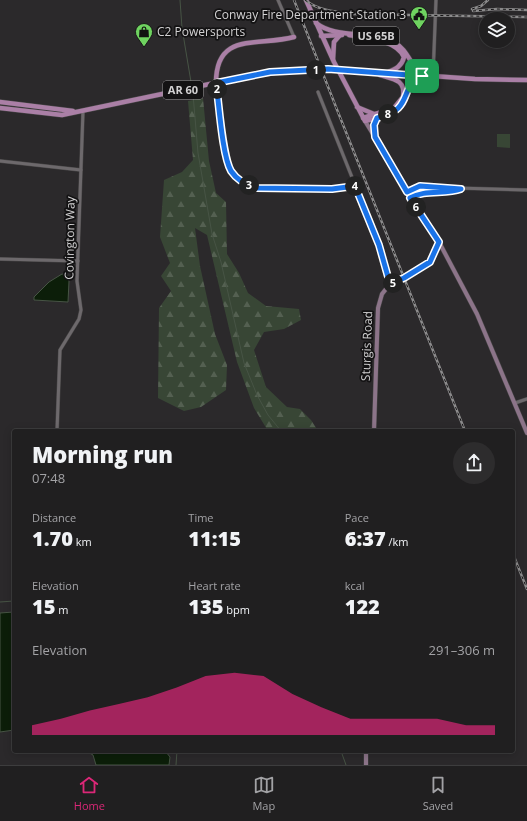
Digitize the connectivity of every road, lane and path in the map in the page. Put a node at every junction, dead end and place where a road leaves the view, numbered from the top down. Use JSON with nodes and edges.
{"nodes":[{"id":1,"x":278,"y":0,"type":"edge"},
{"id":2,"x":306,"y":0,"type":"edge"},
{"id":3,"x":436,"y":0,"type":"edge"},
{"id":4,"x":315,"y":22,"type":"junction"},
{"id":5,"x":339,"y":34,"type":"junction"},
{"id":6,"x":321,"y":35,"type":"junction"},
{"id":7,"x":294,"y":37,"type":"joint"},
{"id":8,"x":334,"y":62,"type":"junction"},
{"id":9,"x":369,"y":72,"type":"junction"},
{"id":10,"x":386,"y":73,"type":"junction"},
{"id":11,"x":422,"y":76,"type":"junction"},
{"id":12,"x":432,"y":76,"type":"junction"},
{"id":13,"x":527,"y":80,"type":"edge"},
{"id":14,"x":216,"y":83,"type":"junction"},
{"id":15,"x":318,"y":92,"type":"dead end"},
{"id":16,"x":0,"y":102,"type":"edge"},
{"id":17,"x":357,"y":107,"type":"junction"},
{"id":18,"x":0,"y":108,"type":"edge"},
{"id":19,"x":83,"y":111,"type":"junction"},
{"id":20,"x":77,"y":112,"type":"junction"},
{"id":21,"x":376,"y":116,"type":"junction"},
{"id":22,"x":364,"y":120,"type":"junction"},
{"id":23,"x":375,"y":137,"type":"junction"},
{"id":24,"x":0,"y":161,"type":"edge"},
{"id":25,"x":81,"y":170,"type":"junction"},
{"id":26,"x":355,"y":186,"type":"junction"},
{"id":27,"x":461,"y":189,"type":"junction"},
{"id":28,"x":527,"y":190,"type":"edge"},
{"id":29,"x":407,"y":192,"type":"junction"},
{"id":30,"x":410,"y":198,"type":"junction"},
{"id":31,"x":439,"y":242,"type":"junction"},
{"id":32,"x":0,"y":259,"type":"edge"},
{"id":33,"x":78,"y":261,"type":"junction"},
{"id":34,"x":390,"y":284,"type":"junction"},
{"id":35,"x":527,"y":399,"type":"edge"},
{"id":36,"x":515,"y":403,"type":"junction"},
{"id":37,"x":56,"y":429,"type":"edge"},
{"id":38,"x":374,"y":429,"type":"edge"},
{"id":39,"x":527,"y":433,"type":"edge"},
{"id":40,"x":366,"y":753,"type":"edge"},
{"id":41,"x":366,"y":765,"type":"edge"}],
"edges":[{"from":1,"to":7,"type":"street"},
{"from":2,"to":4,"type":"main road"},
{"from":3,"to":12,"type":"street"},
{"from":4,"to":5,"type":"main road","number":"US 65B"},
{"from":4,"to":6,"type":"main road"},
{"from":5,"to":6,"type":"main road"},
{"from":5,"to":8,"type":"main road"},
{"from":5,"to":10,"type":"main road"},
{"from":5,"to":11,"type":"main road","number":"US 65B"},
{"from":6,"to":8,"type":"main road"},
{"from":7,"to":14,"type":"main road"},
{"from":8,"to":17,"type":"main road"},
{"from":9,"to":10,"type":"main road","number":"AR 60"},
{"from":9,"to":14,"type":"main road","number":"AR 60","bridge":true},
{"from":9,"to":21,"type":"main road"},
{"from":10,"to":11,"type":"main road","number":"AR 60"},
{"from":11,"to":12,"type":"main road"},
{"from":11,"to":21,"type":"main road"},
{"from":12,"to":13,"type":"main road"},
{"from":14,"to":19,"type":"main road","number":"AR 60"},
{"from":14,"to":26,"type":"street"},
{"from":15,"to":26,"type":"street"},
{"from":16,"to":20,"type":"main road","number":"AR 60"},
{"from":17,"to":21,"type":"main road"},
{"from":17,"to":22,"type":"main road"},
{"from":18,"to":20,"type":"main road","number":"AR 60"},
{"from":19,"to":20,"type":"main road","number":"AR 60"},
{"from":19,"to":25,"type":"street","name":"Covington Way"},
{"from":21,"to":22,"type":"main road"},
{"from":21,"to":23,"type":"main road"},
{"from":22,"to":23,"type":"main road"},
{"from":23,"to":29,"type":"main road"},
{"from":24,"to":25,"type":"street"},
{"from":25,"to":33,"type":"street","name":"Covington Way"},
{"from":26,"to":34,"type":"street"},
{"from":27,"to":28,"type":"street"},
{"from":27,"to":29,"type":"street"},
{"from":27,"to":30,"type":"street"},
{"from":29,"to":30,"type":"main road"},
{"from":30,"to":31,"type":"main road"},
{"from":31,"to":34,"type":"main road"},
{"from":31,"to":36,"type":"main road"},
{"from":32,"to":33,"type":"street"},
{"from":33,"to":37,"type":"street","name":"Covington Way"},
{"from":34,"to":38,"type":"main road","name":"Sturgis Road"},
{"from":35,"to":36,"type":"street"},
{"from":36,"to":39,"type":"main road"},
{"from":40,"to":41,"type":"main road"}]}
